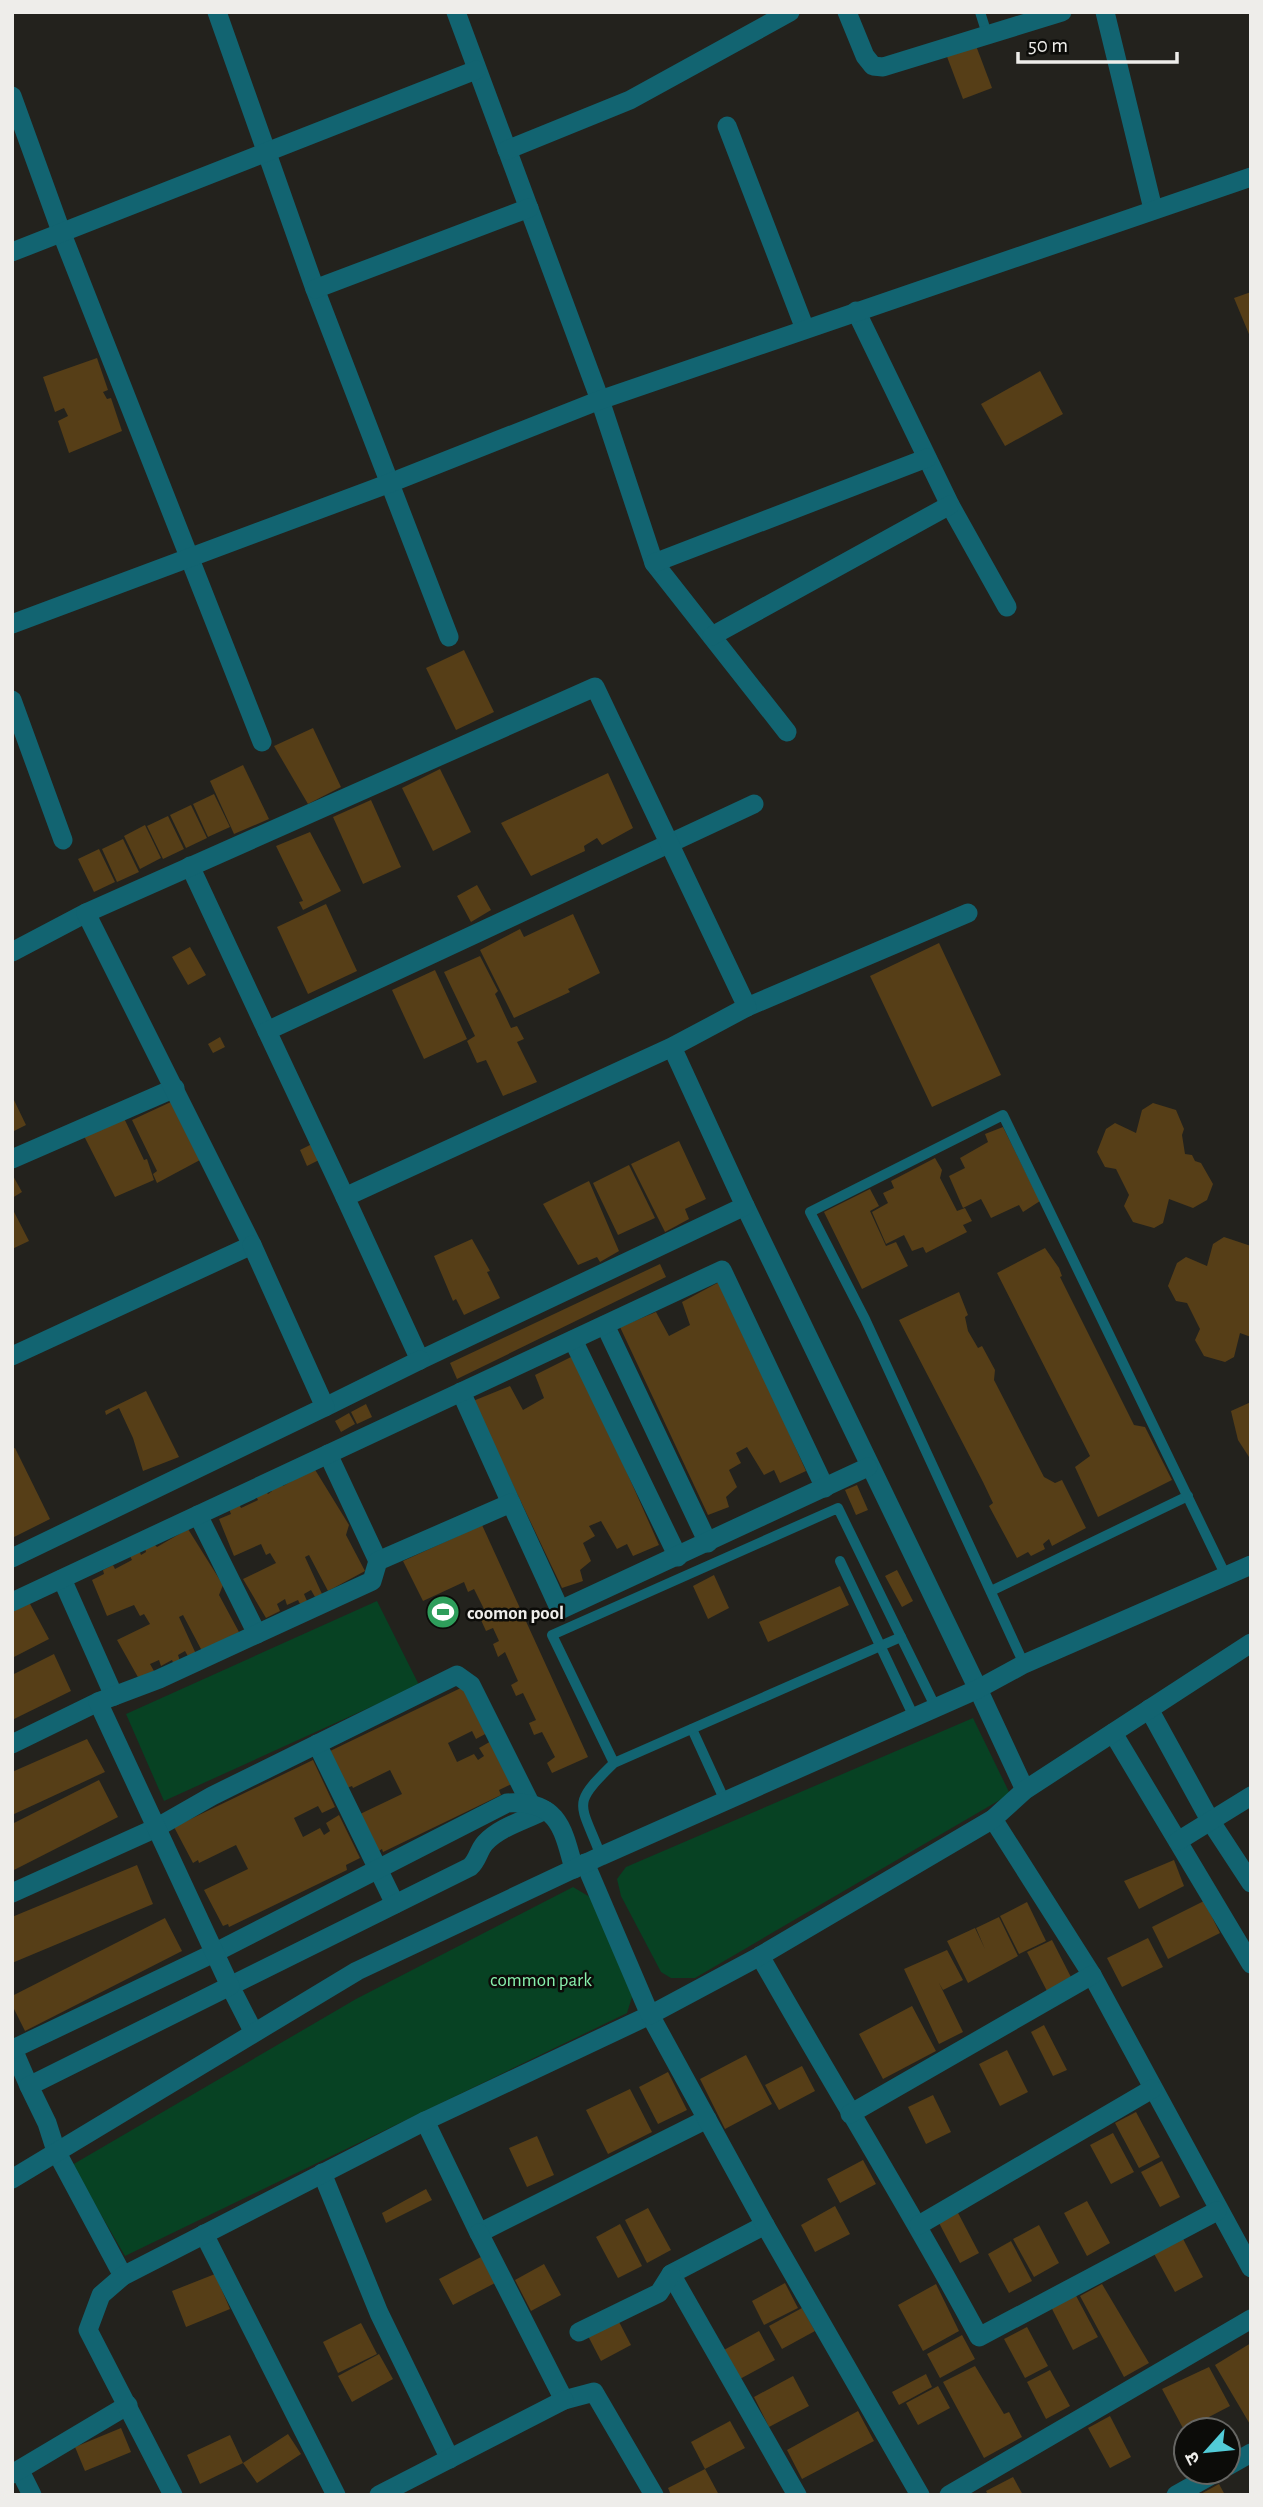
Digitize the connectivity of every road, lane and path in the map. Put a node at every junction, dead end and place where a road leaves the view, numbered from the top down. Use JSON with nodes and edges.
{"nodes":[{"id":1,"x":217,"y":12,"type":"edge"},
{"id":2,"x":790,"y":12,"type":"edge"},
{"id":3,"x":846,"y":12,"type":"edge"},
{"id":4,"x":980,"y":12,"type":"edge"},
{"id":5,"x":1062,"y":12,"type":"edge"},
{"id":6,"x":1105,"y":12,"type":"edge"},
{"id":7,"x":461,"y":14,"type":"edge"},
{"id":8,"x":987,"y":34,"type":"junction"},
{"id":9,"x":477,"y":70,"type":"junction"},
{"id":10,"x":12,"y":96,"type":"edge"},
{"id":11,"x":727,"y":126,"type":"dead end"},
{"id":12,"x":507,"y":150,"type":"junction"},
{"id":13,"x":266,"y":152,"type":"junction"},
{"id":14,"x":1251,"y":177,"type":"edge"},
{"id":15,"x":529,"y":208,"type":"junction"},
{"id":16,"x":1153,"y":209,"type":"junction"},
{"id":17,"x":62,"y":234,"type":"junction"},
{"id":18,"x":12,"y":252,"type":"edge"},
{"id":19,"x":315,"y":289,"type":"junction"},
{"id":20,"x":856,"y":312,"type":"junction"},
{"id":21,"x":804,"y":329,"type":"junction"},
{"id":22,"x":600,"y":400,"type":"junction"},
{"id":23,"x":927,"y":458,"type":"junction"},
{"id":24,"x":390,"y":483,"type":"junction"},
{"id":25,"x":950,"y":505,"type":"junction"},
{"id":26,"x":190,"y":556,"type":"junction"},
{"id":27,"x":654,"y":563,"type":"junction"},
{"id":28,"x":1007,"y":607,"type":"dead end"},
{"id":29,"x":12,"y":624,"type":"edge"},
{"id":30,"x":712,"y":636,"type":"junction"},
{"id":31,"x":449,"y":637,"type":"dead end"},
{"id":32,"x":12,"y":700,"type":"edge"},
{"id":33,"x":787,"y":732,"type":"dead end"},
{"id":34,"x":262,"y":742,"type":"dead end"},
{"id":35,"x":754,"y":804,"type":"dead end"},
{"id":36,"x":63,"y":840,"type":"dead end"},
{"id":37,"x":671,"y":845,"type":"junction"},
{"id":38,"x":190,"y":866,"type":"junction"},
{"id":39,"x":86,"y":913,"type":"junction"},
{"id":40,"x":968,"y":913,"type":"dead end"},
{"id":41,"x":12,"y":952,"type":"edge"},
{"id":42,"x":747,"y":1007,"type":"junction"},
{"id":43,"x":267,"y":1031,"type":"junction"},
{"id":44,"x":672,"y":1047,"type":"junction"},
{"id":45,"x":175,"y":1088,"type":"junction"},
{"id":46,"x":12,"y":1159,"type":"edge"},
{"id":47,"x":345,"y":1197,"type":"junction"},
{"id":48,"x":745,"y":1206,"type":"junction"},
{"id":49,"x":252,"y":1245,"type":"junction"},
{"id":50,"x":605,"y":1325,"type":"junction"},
{"id":51,"x":573,"y":1340,"type":"junction"},
{"id":52,"x":12,"y":1356,"type":"edge"},
{"id":53,"x":419,"y":1360,"type":"junction"},
{"id":54,"x":461,"y":1392,"type":"junction"},
{"id":55,"x":325,"y":1407,"type":"junction"},
{"id":56,"x":328,"y":1454,"type":"junction"},
{"id":57,"x":868,"y":1467,"type":"junction"},
{"id":58,"x":825,"y":1488,"type":"junction"},
{"id":59,"x":1188,"y":1496,"type":"junction"},
{"id":60,"x":510,"y":1503,"type":"junction"},
{"id":61,"x":198,"y":1515,"type":"junction"},
{"id":62,"x":708,"y":1542,"type":"junction"},
{"id":63,"x":677,"y":1557,"type":"junction"},
{"id":64,"x":12,"y":1558,"type":"edge"},
{"id":65,"x":378,"y":1561,"type":"junction"},
{"id":66,"x":840,"y":1561,"type":"dead end"},
{"id":67,"x":1251,"y":1565,"type":"edge"},
{"id":68,"x":1226,"y":1576,"type":"junction"},
{"id":69,"x":62,"y":1579,"type":"junction"},
{"id":70,"x":991,"y":1591,"type":"junction"},
{"id":71,"x":12,"y":1602,"type":"edge"},
{"id":72,"x":257,"y":1634,"type":"junction"},
{"id":73,"x":901,"y":1637,"type":"junction"},
{"id":74,"x":1251,"y":1643,"type":"edge"},
{"id":75,"x":880,"y":1646,"type":"junction"},
{"id":76,"x":1024,"y":1664,"type":"junction"},
{"id":77,"x":978,"y":1689,"type":"junction"},
{"id":78,"x":106,"y":1699,"type":"junction"},
{"id":79,"x":936,"y":1708,"type":"junction"},
{"id":80,"x":1149,"y":1709,"type":"junction"},
{"id":81,"x":914,"y":1717,"type":"junction"},
{"id":82,"x":692,"y":1729,"type":"junction"},
{"id":83,"x":1112,"y":1733,"type":"junction"},
{"id":84,"x":12,"y":1744,"type":"edge"},
{"id":85,"x":317,"y":1744,"type":"junction"},
{"id":86,"x":614,"y":1763,"type":"junction"},
{"id":87,"x":1025,"y":1790,"type":"junction"},
{"id":88,"x":1251,"y":1796,"type":"edge"},
{"id":89,"x":725,"y":1801,"type":"junction"},
{"id":90,"x":538,"y":1808,"type":"junction"},
{"id":91,"x":993,"y":1819,"type":"junction"},
{"id":92,"x":1210,"y":1822,"type":"junction"},
{"id":93,"x":156,"y":1828,"type":"junction"},
{"id":94,"x":1178,"y":1840,"type":"junction"},
{"id":95,"x":587,"y":1863,"type":"junction"},
{"id":96,"x":379,"y":1869,"type":"junction"},
{"id":97,"x":1251,"y":1883,"type":"edge"},
{"id":98,"x":12,"y":1894,"type":"edge"},
{"id":99,"x":395,"y":1904,"type":"junction"},
{"id":100,"x":214,"y":1953,"type":"junction"},
{"id":101,"x":760,"y":1956,"type":"junction"},
{"id":102,"x":1251,"y":1964,"type":"edge"},
{"id":103,"x":1092,"y":1976,"type":"junction"},
{"id":104,"x":230,"y":1986,"type":"junction"},
{"id":105,"x":650,"y":2015,"type":"junction"},
{"id":106,"x":254,"y":2031,"type":"junction"},
{"id":107,"x":13,"y":2048,"type":"edge"},
{"id":108,"x":29,"y":2086,"type":"junction"},
{"id":109,"x":1152,"y":2089,"type":"junction"},
{"id":110,"x":850,"y":2114,"type":"junction"},
{"id":111,"x":707,"y":2119,"type":"junction"},
{"id":112,"x":425,"y":2121,"type":"junction"},
{"id":113,"x":56,"y":2151,"type":"junction"},
{"id":114,"x":322,"y":2173,"type":"junction"},
{"id":115,"x":12,"y":2179,"type":"edge"},
{"id":116,"x":1217,"y":2211,"type":"junction"},
{"id":117,"x":765,"y":2225,"type":"junction"},
{"id":118,"x":919,"y":2225,"type":"junction"},
{"id":119,"x":479,"y":2233,"type":"junction"},
{"id":120,"x":204,"y":2234,"type":"junction"},
{"id":121,"x":1251,"y":2269,"type":"edge"},
{"id":122,"x":671,"y":2274,"type":"junction"},
{"id":123,"x":123,"y":2276,"type":"junction"},
{"id":124,"x":1251,"y":2319,"type":"edge"},
{"id":125,"x":579,"y":2332,"type":"dead end"},
{"id":126,"x":564,"y":2400,"type":"junction"},
{"id":127,"x":128,"y":2405,"type":"junction"},
{"id":128,"x":450,"y":2459,"type":"junction"},
{"id":129,"x":16,"y":2472,"type":"edge"},
{"id":130,"x":1191,"y":2486,"type":"edge"},
{"id":131,"x":32,"y":2495,"type":"edge"},
{"id":132,"x":173,"y":2495,"type":"edge"},
{"id":133,"x":336,"y":2495,"type":"edge"},
{"id":134,"x":379,"y":2495,"type":"edge"},
{"id":135,"x":654,"y":2495,"type":"edge"},
{"id":136,"x":797,"y":2495,"type":"edge"},
{"id":137,"x":920,"y":2495,"type":"edge"},
{"id":138,"x":949,"y":2495,"type":"edge"},
{"id":139,"x":1175,"y":2495,"type":"edge"}],
"edges":[{"from":1,"to":13,"type":"street"},
{"from":2,"to":12,"type":"street"},
{"from":3,"to":8,"type":"street"},
{"from":4,"to":8,"type":"lane"},
{"from":5,"to":8,"type":"street"},
{"from":6,"to":16,"type":"street"},
{"from":7,"to":9,"type":"street"},
{"from":9,"to":12,"type":"street"},
{"from":9,"to":13,"type":"street"},
{"from":10,"to":17,"type":"street"},
{"from":11,"to":21,"type":"street"},
{"from":12,"to":15,"type":"street"},
{"from":13,"to":17,"type":"street"},
{"from":13,"to":19,"type":"street"},
{"from":14,"to":16,"type":"street"},
{"from":15,"to":19,"type":"street"},
{"from":15,"to":22,"type":"street"},
{"from":16,"to":20,"type":"street"},
{"from":17,"to":18,"type":"street"},
{"from":17,"to":26,"type":"street"},
{"from":19,"to":24,"type":"street"},
{"from":20,"to":21,"type":"street"},
{"from":20,"to":23,"type":"street"},
{"from":21,"to":22,"type":"street"},
{"from":22,"to":24,"type":"street"},
{"from":22,"to":27,"type":"street"},
{"from":23,"to":25,"type":"street"},
{"from":23,"to":27,"type":"street"},
{"from":24,"to":26,"type":"street"},
{"from":24,"to":31,"type":"street"},
{"from":25,"to":28,"type":"street"},
{"from":25,"to":30,"type":"street"},
{"from":26,"to":29,"type":"street"},
{"from":26,"to":34,"type":"street"},
{"from":27,"to":30,"type":"street"},
{"from":30,"to":33,"type":"street"},
{"from":32,"to":36,"type":"street"},
{"from":35,"to":37,"type":"street"},
{"from":37,"to":38,"type":"street"},
{"from":37,"to":42,"type":"street"},
{"from":37,"to":43,"type":"street"},
{"from":38,"to":39,"type":"street"},
{"from":38,"to":43,"type":"street"},
{"from":39,"to":41,"type":"street"},
{"from":39,"to":45,"type":"street"},
{"from":40,"to":42,"type":"street"},
{"from":42,"to":44,"type":"street"},
{"from":43,"to":47,"type":"street"},
{"from":44,"to":47,"type":"street"},
{"from":44,"to":48,"type":"street"},
{"from":45,"to":46,"type":"street"},
{"from":45,"to":49,"type":"street"},
{"from":47,"to":53,"type":"street"},
{"from":48,"to":53,"type":"street"},
{"from":48,"to":57,"type":"street"},
{"from":49,"to":52,"type":"street"},
{"from":49,"to":55,"type":"street"},
{"from":50,"to":51,"type":"street"},
{"from":50,"to":58,"type":"street"},
{"from":50,"to":62,"type":"street"},
{"from":51,"to":54,"type":"street"},
{"from":51,"to":63,"type":"street"},
{"from":53,"to":55,"type":"street"},
{"from":54,"to":56,"type":"street"},
{"from":54,"to":60,"type":"street"},
{"from":55,"to":64,"type":"street"},
{"from":56,"to":61,"type":"street"},
{"from":56,"to":65,"type":"street"},
{"from":57,"to":58,"type":"street"},
{"from":57,"to":77,"type":"street"},
{"from":58,"to":62,"type":"street"},
{"from":59,"to":68,"type":"lane"},
{"from":59,"to":70,"type":"lane"},
{"from":59,"to":70,"type":"lane"},
{"from":60,"to":63,"type":"street"},
{"from":60,"to":65,"type":"street"},
{"from":61,"to":69,"type":"street"},
{"from":61,"to":72,"type":"street"},
{"from":62,"to":63,"type":"street"},
{"from":65,"to":72,"type":"street"},
{"from":66,"to":75,"type":"lane"},
{"from":67,"to":68,"type":"street"},
{"from":68,"to":76,"type":"street"},
{"from":69,"to":71,"type":"street"},
{"from":69,"to":78,"type":"street"},
{"from":70,"to":76,"type":"lane"},
{"from":72,"to":78,"type":"street"},
{"from":73,"to":75,"type":"lane"},
{"from":73,"to":79,"type":"lane"},
{"from":73,"to":86,"type":"lane"},
{"from":74,"to":80,"type":"street"},
{"from":75,"to":81,"type":"lane"},
{"from":75,"to":82,"type":"lane"},
{"from":76,"to":77,"type":"street"},
{"from":77,"to":79,"type":"street"},
{"from":77,"to":87,"type":"street"},
{"from":78,"to":84,"type":"street"},
{"from":78,"to":93,"type":"street"},
{"from":79,"to":81,"type":"street"},
{"from":80,"to":83,"type":"street"},
{"from":80,"to":92,"type":"street"},
{"from":81,"to":89,"type":"street"},
{"from":82,"to":86,"type":"lane"},
{"from":82,"to":89,"type":"lane"},
{"from":83,"to":87,"type":"street"},
{"from":83,"to":94,"type":"street"},
{"from":85,"to":90,"type":"street"},
{"from":85,"to":93,"type":"street"},
{"from":85,"to":96,"type":"street"},
{"from":86,"to":95,"type":"lane"},
{"from":87,"to":91,"type":"street"},
{"from":88,"to":92,"type":"street"},
{"from":89,"to":95,"type":"street"},
{"from":90,"to":95,"type":"street"},
{"from":90,"to":96,"type":"street"},
{"from":90,"to":99,"type":"street"},
{"from":91,"to":101,"type":"street"},
{"from":91,"to":103,"type":"street"},
{"from":92,"to":94,"type":"street"},
{"from":92,"to":97,"type":"street"},
{"from":93,"to":98,"type":"street"},
{"from":93,"to":100,"type":"street"},
{"from":94,"to":102,"type":"street"},
{"from":95,"to":105,"type":"street"},
{"from":95,"to":106,"type":"street"},
{"from":96,"to":99,"type":"street"},
{"from":96,"to":100,"type":"street"},
{"from":99,"to":104,"type":"street"},
{"from":100,"to":104,"type":"street"},
{"from":100,"to":107,"type":"street"},
{"from":101,"to":105,"type":"street"},
{"from":101,"to":110,"type":"street"},
{"from":103,"to":109,"type":"street"},
{"from":103,"to":110,"type":"street"},
{"from":104,"to":106,"type":"street"},
{"from":104,"to":108,"type":"street"},
{"from":105,"to":111,"type":"street"},
{"from":105,"to":112,"type":"street"},
{"from":106,"to":113,"type":"street"},
{"from":107,"to":108,"type":"street"},
{"from":108,"to":113,"type":"street"},
{"from":109,"to":116,"type":"street"},
{"from":109,"to":118,"type":"street"},
{"from":110,"to":118,"type":"street"},
{"from":111,"to":117,"type":"street"},
{"from":111,"to":119,"type":"street"},
{"from":112,"to":114,"type":"street"},
{"from":112,"to":119,"type":"street"},
{"from":113,"to":115,"type":"street"},
{"from":113,"to":123,"type":"street"},
{"from":114,"to":120,"type":"street"},
{"from":114,"to":128,"type":"street"},
{"from":116,"to":118,"type":"street"},
{"from":116,"to":121,"type":"street"},
{"from":117,"to":122,"type":"street"},
{"from":117,"to":137,"type":"street"},
{"from":119,"to":126,"type":"street"},
{"from":120,"to":123,"type":"street"},
{"from":120,"to":133,"type":"street"},
{"from":122,"to":125,"type":"street"},
{"from":122,"to":136,"type":"street"},
{"from":123,"to":127,"type":"street"},
{"from":124,"to":138,"type":"street"},
{"from":126,"to":128,"type":"street"},
{"from":126,"to":135,"type":"street"},
{"from":127,"to":129,"type":"street"},
{"from":127,"to":132,"type":"street"},
{"from":128,"to":134,"type":"street"},
{"from":129,"to":131,"type":"street"},
{"from":130,"to":139,"type":"street"}]}
